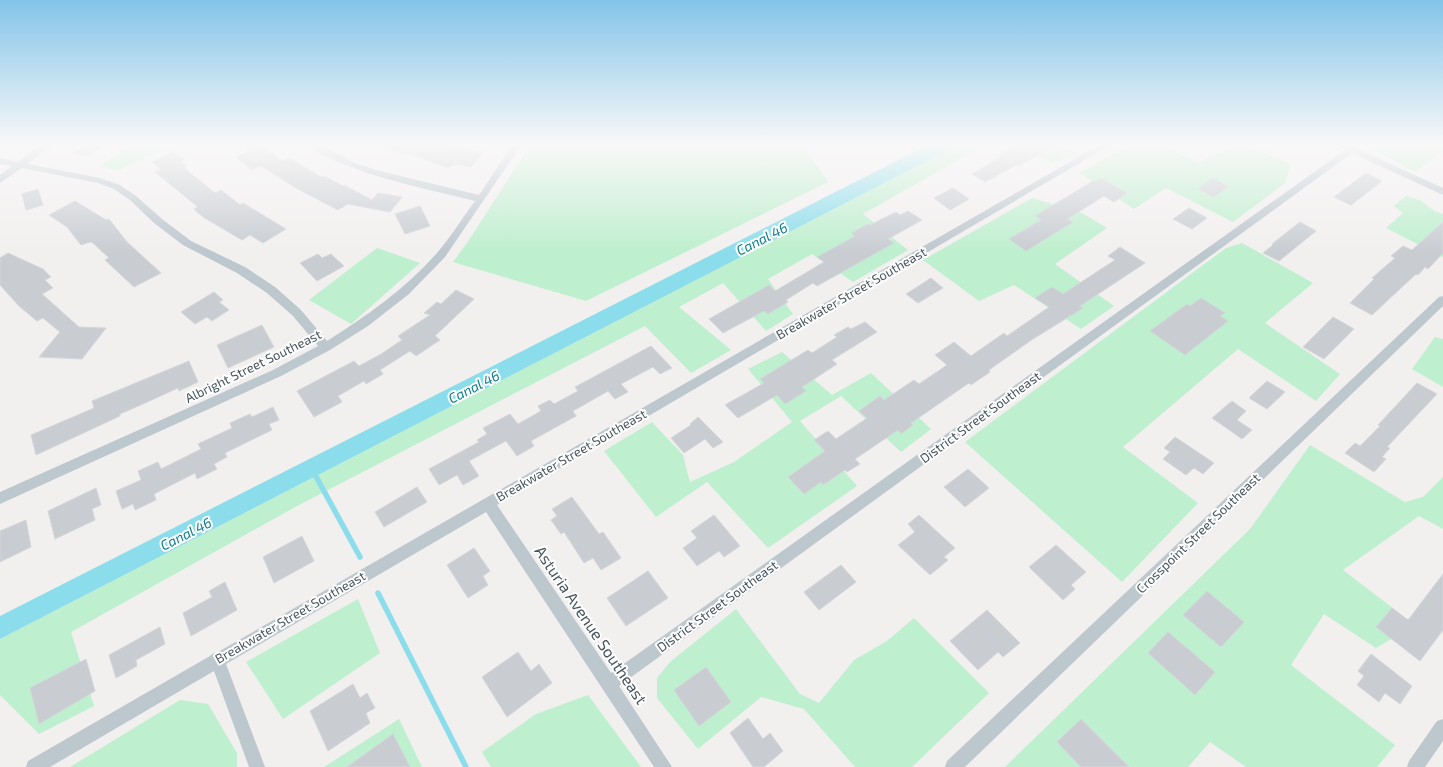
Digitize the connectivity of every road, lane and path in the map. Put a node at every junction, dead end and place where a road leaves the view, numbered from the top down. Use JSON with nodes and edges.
{"nodes":[{"id":1,"x":94,"y":180,"type":"edge"},
{"id":2,"x":400,"y":180,"type":"edge"},
{"id":3,"x":494,"y":180,"type":"edge"},
{"id":4,"x":1046,"y":180,"type":"edge"},
{"id":5,"x":1310,"y":180,"type":"edge"},
{"id":6,"x":1416,"y":180,"type":"edge"},
{"id":7,"x":1443,"y":192,"type":"edge"},
{"id":8,"x":481,"y":199,"type":"junction"},
{"id":9,"x":1443,"y":300,"type":"edge"},
{"id":10,"x":326,"y":347,"type":"junction"},
{"id":11,"x":0,"y":498,"type":"edge"},
{"id":12,"x":488,"y":503,"type":"junction"},
{"id":13,"x":218,"y":659,"type":"junction"},
{"id":14,"x":609,"y":684,"type":"junction"},
{"id":15,"x":1443,"y":727,"type":"edge"},
{"id":16,"x":34,"y":767,"type":"edge"},
{"id":17,"x":257,"y":767,"type":"edge"},
{"id":18,"x":664,"y":767,"type":"edge"},
{"id":19,"x":953,"y":767,"type":"edge"},
{"id":20,"x":1415,"y":767,"type":"edge"}],
"edges":[{"from":1,"to":10,"type":"street"},
{"from":2,"to":8,"type":"street"},
{"from":3,"to":8,"type":"street","name":"Albright Street Southeast"},
{"from":4,"to":12,"type":"street","name":"Breakwater Street Southeast"},
{"from":5,"to":14,"type":"street","name":"District Street Southeast"},
{"from":6,"to":7,"type":"street"},
{"from":8,"to":10,"type":"street","name":"Albright Street Southeast"},
{"from":9,"to":19,"type":"street","name":"Crosspoint Street Southeast"},
{"from":10,"to":11,"type":"street","name":"Albright Street Southeast"},
{"from":12,"to":13,"type":"street","name":"Breakwater Street Southeast"},
{"from":12,"to":14,"type":"street","name":"Asturia Avenue Southeast"},
{"from":13,"to":16,"type":"street","name":"Breakwater Street Southeast"},
{"from":13,"to":17,"type":"street"},
{"from":14,"to":18,"type":"street","name":"Asturia Avenue Southeast"},
{"from":15,"to":20,"type":"street"}]}
